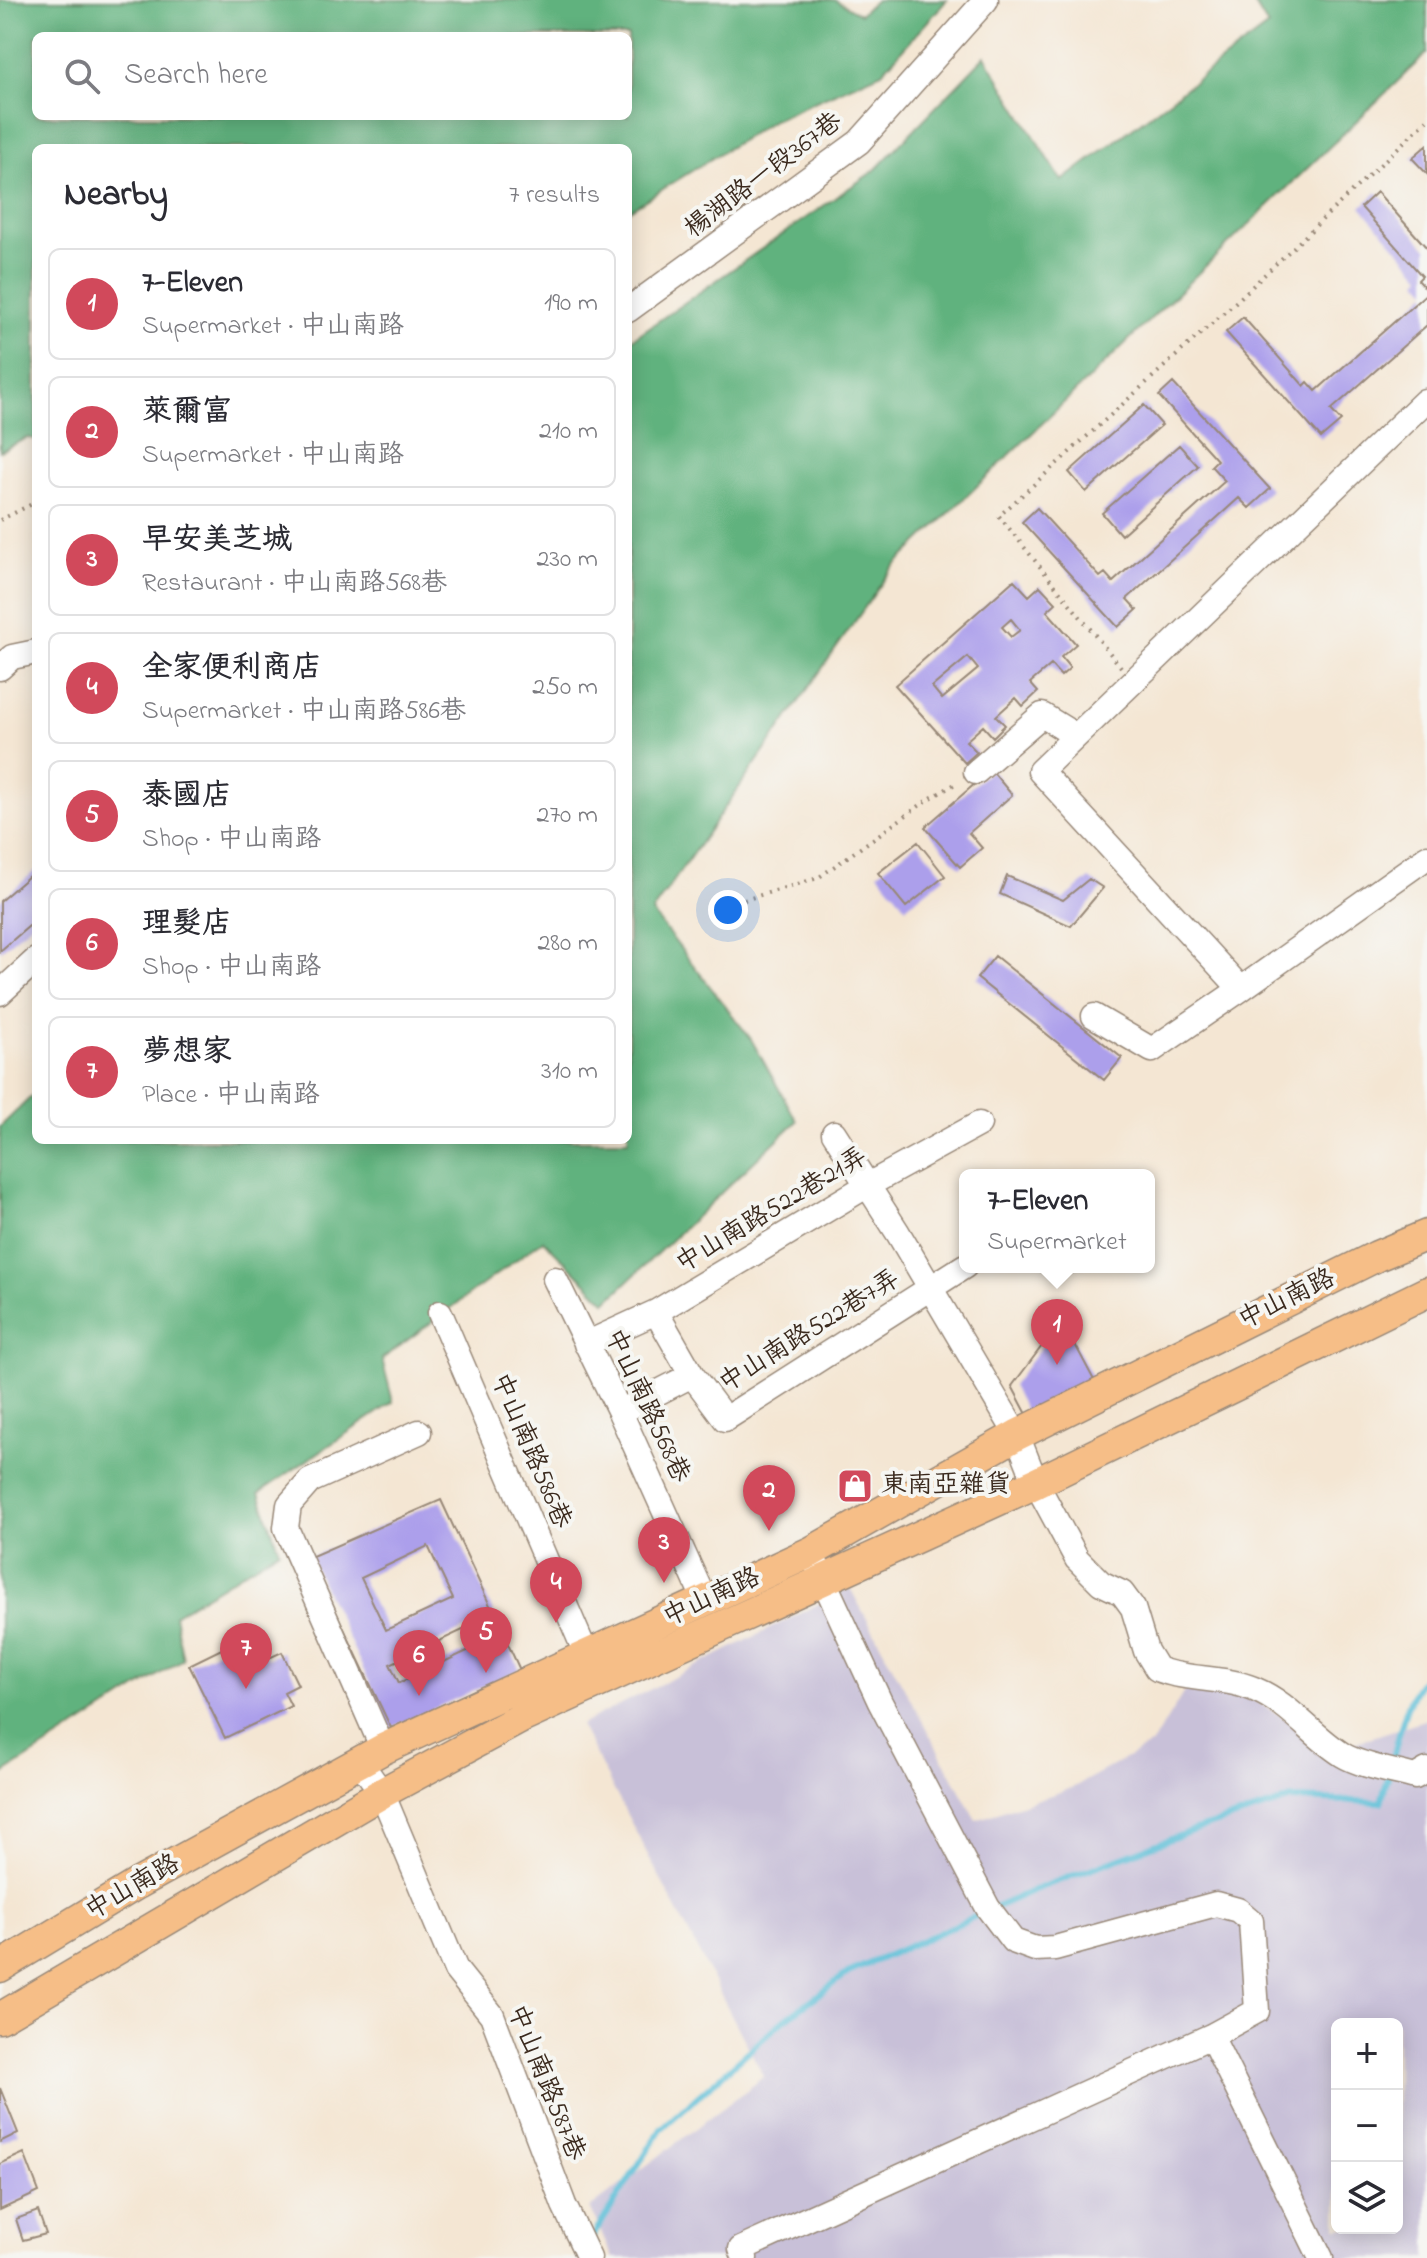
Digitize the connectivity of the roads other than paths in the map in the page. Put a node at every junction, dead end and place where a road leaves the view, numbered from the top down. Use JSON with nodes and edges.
{"nodes":[{"id":1,"x":986,"y":0,"type":"edge"},
{"id":2,"x":632,"y":307,"type":"edge"},
{"id":3,"x":1426,"y":401,"type":"edge"},
{"id":4,"x":32,"y":653,"type":"edge"},
{"id":5,"x":0,"y":668,"type":"edge"},
{"id":6,"x":1076,"y":736,"type":"junction"},
{"id":7,"x":976,"y":772,"type":"road end"},
{"id":8,"x":1427,"y":857,"type":"edge"},
{"id":9,"x":32,"y":964,"type":"edge"},
{"id":10,"x":1241,"y":989,"type":"junction"},
{"id":11,"x":0,"y":993,"type":"edge"},
{"id":12,"x":1094,"y":1016,"type":"dead end"},
{"id":13,"x":979,"y":1124,"type":"dead end"},
{"id":14,"x":834,"y":1133,"type":"dead end"},
{"id":15,"x":868,"y":1185,"type":"junction"},
{"id":16,"x":1427,"y":1235,"type":"edge"},
{"id":17,"x":959,"y":1270,"type":"edge"},
{"id":18,"x":555,"y":1279,"type":"dead end"},
{"id":19,"x":931,"y":1288,"type":"junction"},
{"id":20,"x":1427,"y":1292,"type":"edge"},
{"id":21,"x":656,"y":1312,"type":"junction"},
{"id":22,"x":440,"y":1313,"type":"dead end"},
{"id":23,"x":586,"y":1344,"type":"junction"},
{"id":24,"x":692,"y":1375,"type":"junction"},
{"id":25,"x":620,"y":1412,"type":"junction"},
{"id":26,"x":419,"y":1432,"type":"dead end"},
{"id":27,"x":1017,"y":1435,"type":"junction"},
{"id":28,"x":1036,"y":1483,"type":"junction"},
{"id":29,"x":811,"y":1552,"type":"junction"},
{"id":30,"x":823,"y":1582,"type":"junction"},
{"id":31,"x":705,"y":1601,"type":"junction"},
{"id":32,"x":587,"y":1656,"type":"junction"},
{"id":33,"x":372,"y":1755,"type":"junction"},
{"id":34,"x":1421,"y":1773,"type":"edge"},
{"id":35,"x":382,"y":1793,"type":"junction"},
{"id":36,"x":0,"y":1967,"type":"edge"},
{"id":37,"x":0,"y":2018,"type":"edge"},
{"id":38,"x":1211,"y":2036,"type":"junction"},
{"id":39,"x":589,"y":2258,"type":"edge"},
{"id":40,"x":745,"y":2258,"type":"edge"},
{"id":41,"x":1321,"y":2258,"type":"edge"}],
"edges":[{"from":1,"to":2,"type":"street","name":"楊湖路一段367巷"},
{"from":3,"to":6,"type":"street"},
{"from":4,"to":5,"type":"street"},
{"from":6,"to":7,"type":"street"},
{"from":6,"to":10,"type":"street"},
{"from":8,"to":10,"type":"street"},
{"from":9,"to":11,"type":"street"},
{"from":10,"to":12,"type":"street"},
{"from":13,"to":15,"type":"street","name":"中山南路522巷21弄"},
{"from":14,"to":15,"type":"street"},
{"from":15,"to":19,"type":"street"},
{"from":15,"to":21,"type":"street","name":"中山南路522巷21弄"},
{"from":16,"to":27,"type":"main road","name":"中山南路"},
{"from":17,"to":19,"type":"street"},
{"from":18,"to":23,"type":"street","name":"中山南路568巷"},
{"from":19,"to":24,"type":"street","name":"中山南路522巷7弄"},
{"from":19,"to":27,"type":"street"},
{"from":20,"to":28,"type":"main road","name":"中山南路"},
{"from":21,"to":23,"type":"street","name":"中山南路522巷21弄"},
{"from":21,"to":24,"type":"street"},
{"from":22,"to":32,"type":"street","name":"中山南路586巷"},
{"from":23,"to":25,"type":"street","name":"中山南路568巷"},
{"from":24,"to":25,"type":"street"},
{"from":25,"to":31,"type":"street","name":"中山南路568巷"},
{"from":26,"to":33,"type":"street","name":"中山南路587巷"},
{"from":27,"to":28,"type":"street"},
{"from":27,"to":29,"type":"main road","name":"中山南路"},
{"from":28,"to":30,"type":"main road","name":"中山南路"},
{"from":28,"to":34,"type":"street"},
{"from":29,"to":30,"type":"street"},
{"from":29,"to":31,"type":"main road","name":"中山南路"},
{"from":30,"to":35,"type":"main road","name":"中山南路"},
{"from":30,"to":38,"type":"street"},
{"from":31,"to":32,"type":"main road","name":"中山南路"},
{"from":32,"to":33,"type":"main road","name":"中山南路"},
{"from":33,"to":35,"type":"street","name":"中山南路587巷"},
{"from":33,"to":36,"type":"main road","name":"中山南路"},
{"from":35,"to":37,"type":"main road","name":"中山南路"},
{"from":35,"to":39,"type":"street","name":"中山南路587巷"},
{"from":38,"to":40,"type":"street"},
{"from":38,"to":41,"type":"street"}]}
